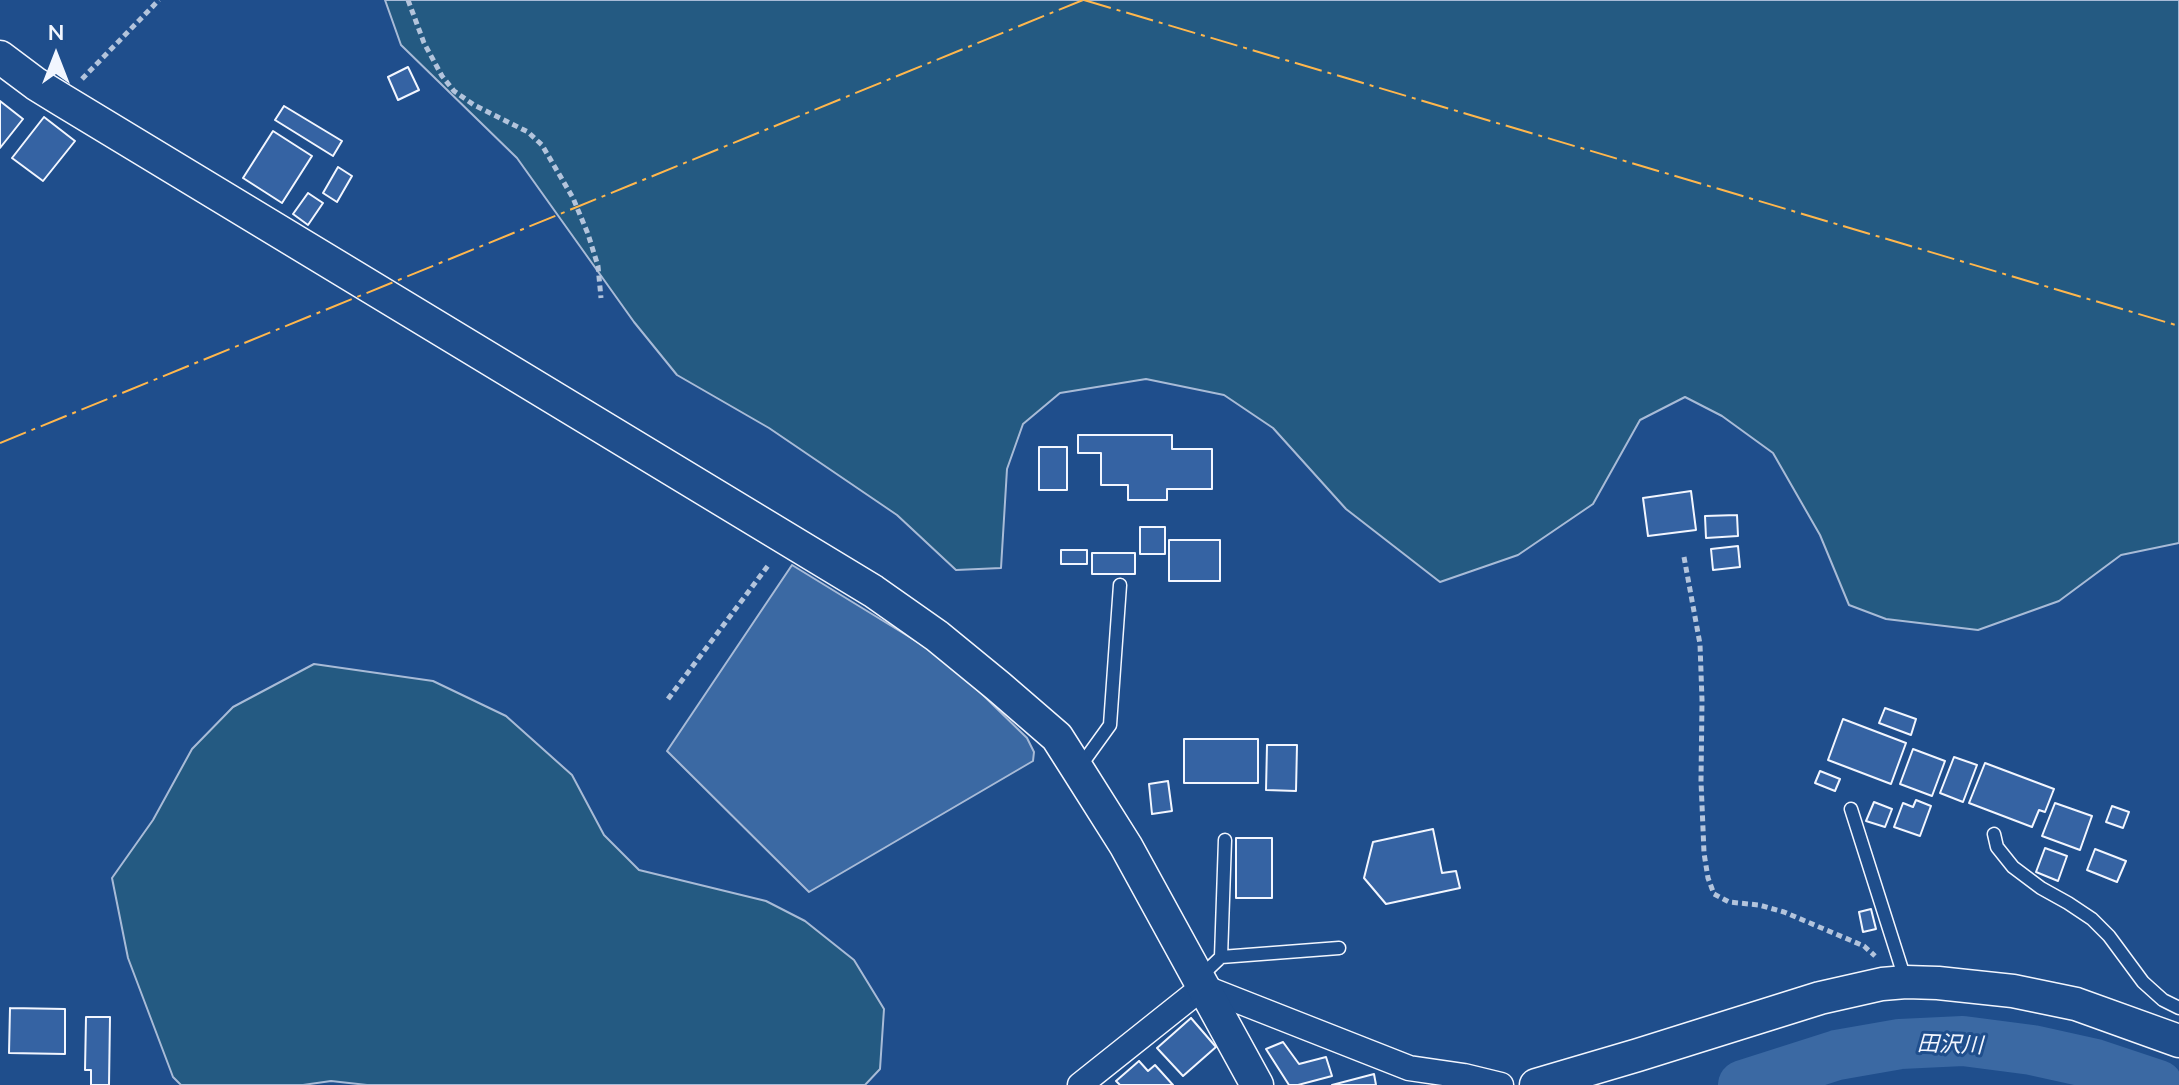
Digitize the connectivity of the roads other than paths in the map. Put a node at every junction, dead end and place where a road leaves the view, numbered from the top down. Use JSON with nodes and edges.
{"nodes":[{"id":1,"x":0,"y":57,"type":"edge"},
{"id":2,"x":1120,"y":585,"type":"dead end"},
{"id":3,"x":1078,"y":770,"type":"junction"},
{"id":4,"x":1851,"y":809,"type":"dead end"},
{"id":5,"x":1994,"y":834,"type":"dead end"},
{"id":6,"x":1225,"y":840,"type":"dead end"},
{"id":7,"x":1339,"y":948,"type":"dead end"},
{"id":8,"x":1221,"y":957,"type":"junction"},
{"id":9,"x":1200,"y":983,"type":"junction"},
{"id":10,"x":1899,"y":983,"type":"junction"},
{"id":11,"x":2179,"y":1008,"type":"edge"},
{"id":12,"x":2179,"y":1041,"type":"edge"},
{"id":13,"x":1080,"y":1085,"type":"edge"},
{"id":14,"x":1257,"y":1085,"type":"edge"},
{"id":15,"x":1501,"y":1085,"type":"edge"},
{"id":16,"x":1536,"y":1085,"type":"edge"}],
"edges":[{"from":1,"to":3,"type":"street"},
{"from":2,"to":3,"type":"lane"},
{"from":3,"to":9,"type":"street"},
{"from":4,"to":10,"type":"lane"},
{"from":5,"to":11,"type":"lane"},
{"from":6,"to":8,"type":"lane"},
{"from":7,"to":8,"type":"lane"},
{"from":8,"to":9,"type":"lane"},
{"from":9,"to":13,"type":"street"},
{"from":9,"to":14,"type":"street"},
{"from":9,"to":15,"type":"street"},
{"from":10,"to":12,"type":"street"},
{"from":10,"to":16,"type":"street"}]}
